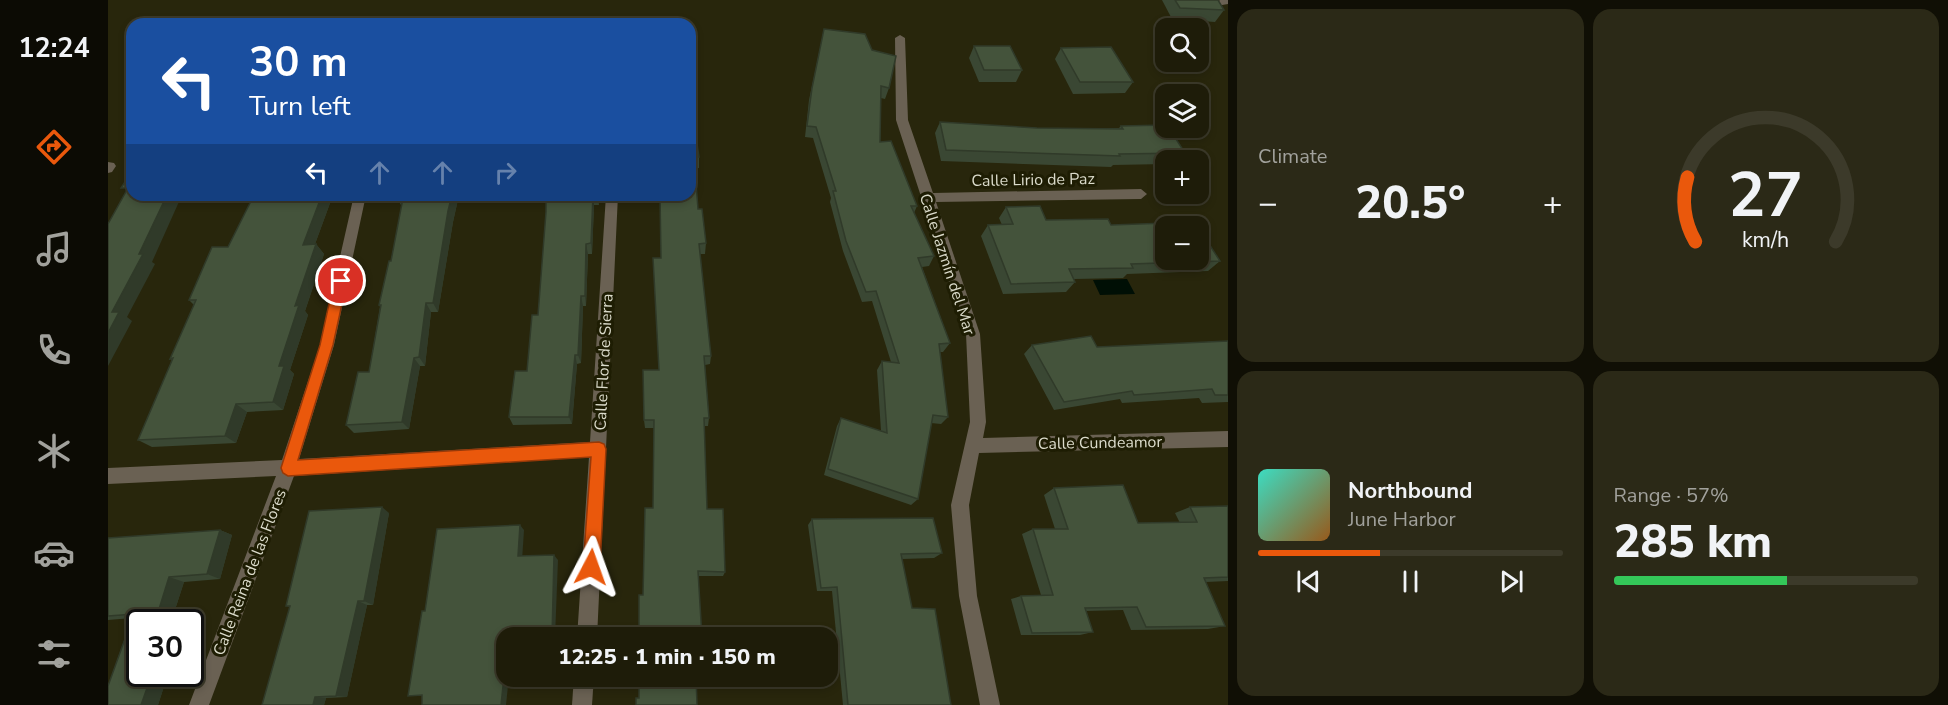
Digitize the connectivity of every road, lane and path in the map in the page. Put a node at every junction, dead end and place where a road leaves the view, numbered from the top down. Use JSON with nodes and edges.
{"nodes":[{"id":1,"x":900,"y":38,"type":"dead end"},
{"id":2,"x":1140,"y":194,"type":"dead end"},
{"id":3,"x":927,"y":198,"type":"junction"},
{"id":4,"x":359,"y":201,"type":"edge"},
{"id":5,"x":612,"y":201,"type":"edge"},
{"id":6,"x":1228,"y":439,"type":"edge"},
{"id":7,"x":972,"y":446,"type":"junction"},
{"id":8,"x":599,"y":449,"type":"junction"},
{"id":9,"x":288,"y":468,"type":"junction"},
{"id":10,"x":108,"y":476,"type":"edge"},
{"id":11,"x":588,"y":627,"type":"edge"},
{"id":12,"x":583,"y":687,"type":"edge"},
{"id":13,"x":200,"y":705,"type":"edge"},
{"id":14,"x":582,"y":705,"type":"edge"},
{"id":15,"x":990,"y":705,"type":"edge"}],
"edges":[{"from":1,"to":3,"type":"street","name":"Calle Jazmín del Mar"},
{"from":2,"to":3,"type":"street","name":"Calle Lirio de Paz"},
{"from":3,"to":7,"type":"street","name":"Calle Jazmín del Mar"},
{"from":4,"to":9,"type":"street","name":"Calle Reina de las Flores"},
{"from":5,"to":8,"type":"street","name":"Calle Flor de Sierra"},
{"from":6,"to":7,"type":"street","name":"Calle Cundeamor"},
{"from":7,"to":15,"type":"street","name":"Calle Jazmín del Mar"},
{"from":8,"to":9,"type":"street"},
{"from":8,"to":11,"type":"street","name":"Calle Flor de Sierra"},
{"from":9,"to":10,"type":"street"},
{"from":9,"to":13,"type":"street","name":"Calle Reina de las Flores"},
{"from":12,"to":14,"type":"street"}]}
